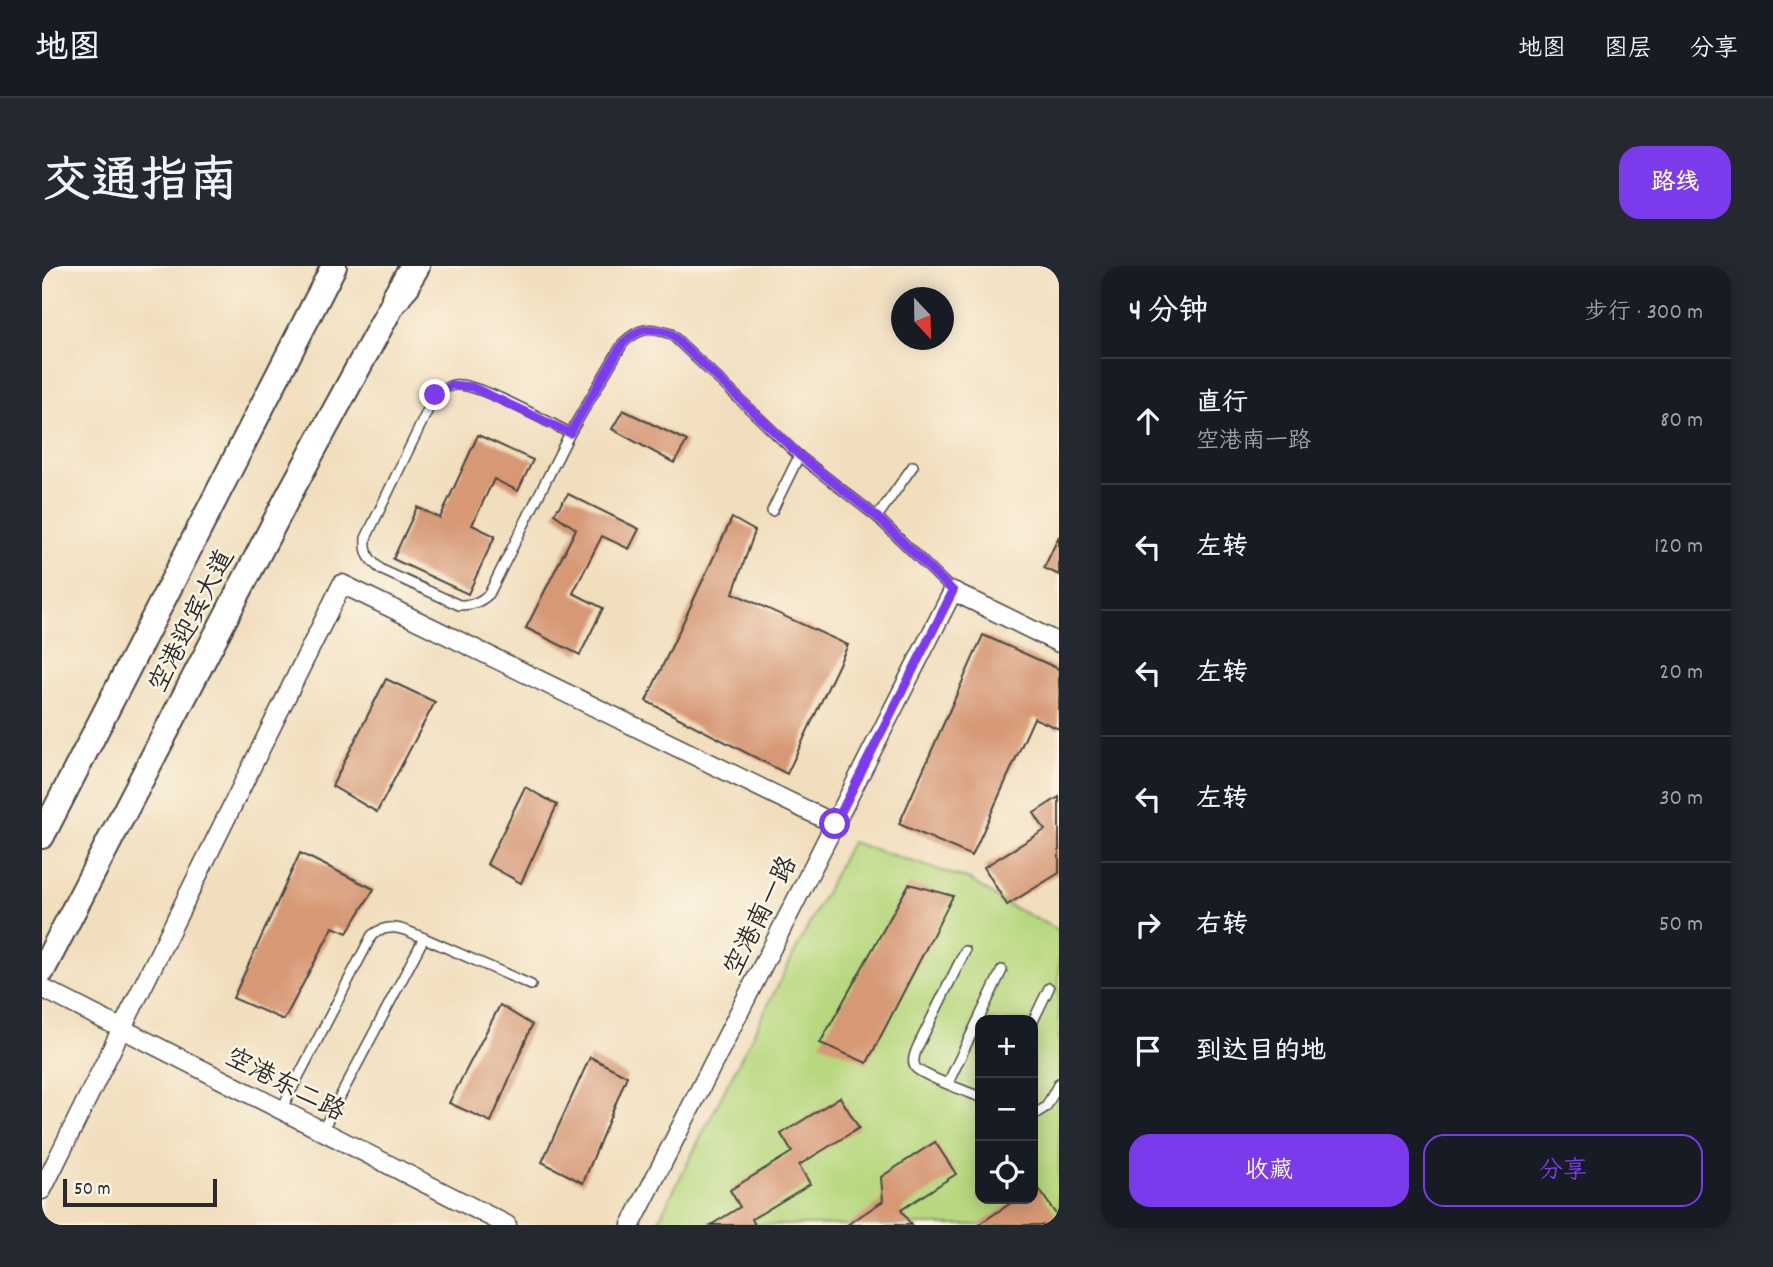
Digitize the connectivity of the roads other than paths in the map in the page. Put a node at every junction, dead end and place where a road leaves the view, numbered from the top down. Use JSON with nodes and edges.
{"nodes":[{"id":1,"x":334,"y":266,"type":"edge"},
{"id":2,"x":415,"y":266,"type":"edge"},
{"id":3,"x":425,"y":266,"type":"edge"},
{"id":4,"x":396,"y":298,"type":"junction"},
{"id":5,"x":570,"y":433,"type":"junction"},
{"id":6,"x":800,"y":456,"type":"junction"},
{"id":7,"x":913,"y":466,"type":"dead end"},
{"id":8,"x":772,"y":511,"type":"dead end"},
{"id":9,"x":877,"y":517,"type":"junction"},
{"id":10,"x":953,"y":591,"type":"junction"},
{"id":11,"x":1059,"y":643,"type":"edge"},
{"id":12,"x":835,"y":824,"type":"junction"},
{"id":13,"x":42,"y":836,"type":"edge"},
{"id":14,"x":424,"y":938,"type":"junction"},
{"id":15,"x":965,"y":951,"type":"dead end"},
{"id":16,"x":1002,"y":970,"type":"dead end"},
{"id":17,"x":42,"y":976,"type":"edge"},
{"id":18,"x":531,"y":985,"type":"dead end"},
{"id":19,"x":1049,"y":988,"type":"dead end"},
{"id":20,"x":1036,"y":1015,"type":"edge"},
{"id":21,"x":120,"y":1028,"type":"junction"},
{"id":22,"x":948,"y":1083,"type":"junction"},
{"id":23,"x":1059,"y":1083,"type":"edge"},
{"id":24,"x":975,"y":1095,"type":"edge"},
{"id":25,"x":281,"y":1110,"type":"junction"},
{"id":26,"x":1038,"y":1112,"type":"edge"},
{"id":27,"x":322,"y":1131,"type":"junction"},
{"id":28,"x":42,"y":1190,"type":"edge"},
{"id":29,"x":507,"y":1225,"type":"edge"},
{"id":30,"x":631,"y":1225,"type":"edge"}],
"edges":[{"from":1,"to":13,"type":"main road","name":"空港迎宾大道"},
{"from":2,"to":4,"type":"highway"},
{"from":3,"to":4,"type":"main road","name":"空港迎宾大道"},
{"from":4,"to":17,"type":"main road","name":"空港迎宾大道"},
{"from":5,"to":5,"type":"lane"},
{"from":5,"to":6,"type":"lane"},
{"from":6,"to":8,"type":"lane"},
{"from":6,"to":9,"type":"lane"},
{"from":7,"to":9,"type":"lane"},
{"from":9,"to":10,"type":"lane"},
{"from":10,"to":11,"type":"street"},
{"from":10,"to":12,"type":"street","name":"空港南一路"},
{"from":12,"to":21,"type":"street"},
{"from":12,"to":30,"type":"street","name":"空港南一路"},
{"from":14,"to":18,"type":"lane"},
{"from":14,"to":25,"type":"lane"},
{"from":14,"to":27,"type":"lane"},
{"from":15,"to":22,"type":"lane"},
{"from":16,"to":22,"type":"lane"},
{"from":17,"to":21,"type":"street","name":"空港东二路"},
{"from":19,"to":20,"type":"lane"},
{"from":21,"to":25,"type":"street","name":"空港东二路"},
{"from":21,"to":28,"type":"street"},
{"from":22,"to":24,"type":"lane"},
{"from":23,"to":26,"type":"lane"},
{"from":25,"to":27,"type":"street","name":"空港东二路"},
{"from":27,"to":29,"type":"street","name":"空港东二路"}]}
